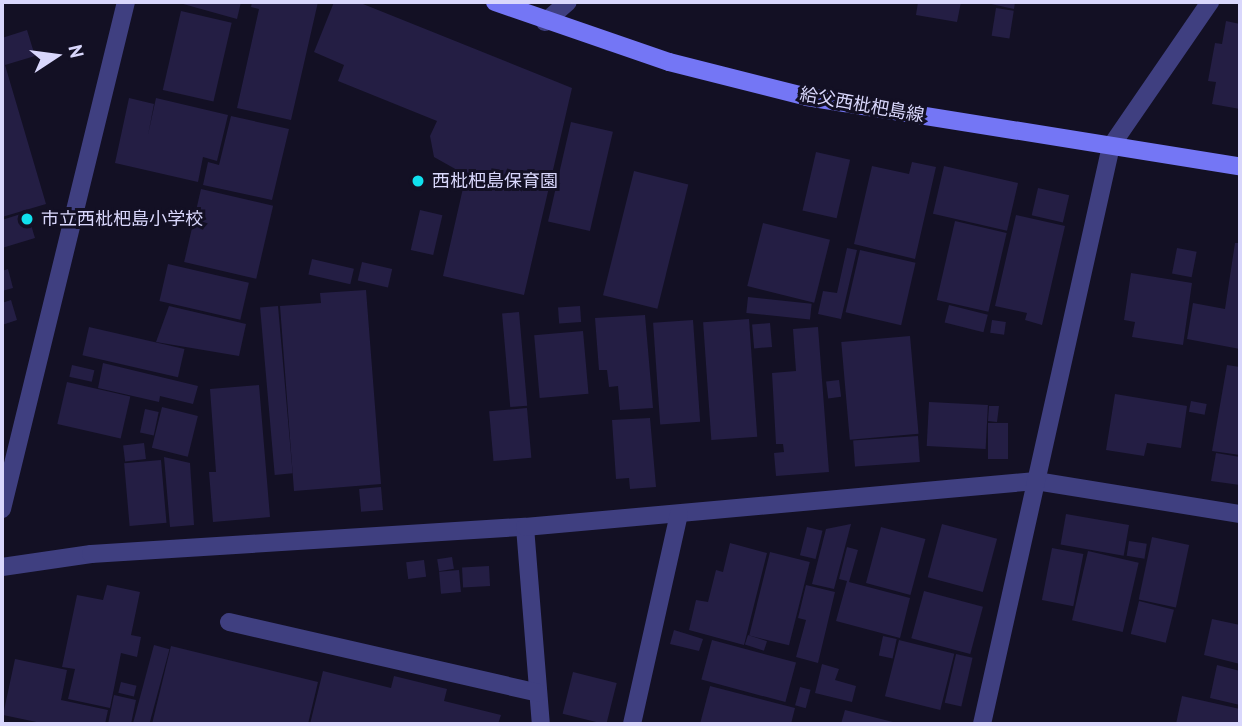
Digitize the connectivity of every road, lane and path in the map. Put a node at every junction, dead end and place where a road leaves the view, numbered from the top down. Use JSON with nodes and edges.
{"nodes":[{"id":1,"x":126,"y":2,"type":"edge"},
{"id":2,"x":495,"y":2,"type":"edge"},
{"id":3,"x":568,"y":2,"type":"edge"},
{"id":4,"x":1210,"y":2,"type":"edge"},
{"id":5,"x":545,"y":22,"type":"junction"},
{"id":6,"x":1111,"y":146,"type":"junction"},
{"id":7,"x":1240,"y":166,"type":"edge"},
{"id":8,"x":1036,"y":481,"type":"junction"},
{"id":9,"x":2,"y":509,"type":"edge"},
{"id":10,"x":679,"y":514,"type":"junction"},
{"id":11,"x":1240,"y":514,"type":"edge"},
{"id":12,"x":526,"y":527,"type":"junction"},
{"id":13,"x":2,"y":567,"type":"edge"},
{"id":14,"x":229,"y":622,"type":"dead end"},
{"id":15,"x":538,"y":693,"type":"junction"},
{"id":16,"x":541,"y":724,"type":"edge"},
{"id":17,"x":632,"y":724,"type":"edge"},
{"id":18,"x":982,"y":724,"type":"edge"}],
"edges":[{"from":1,"to":9,"type":"street"},
{"from":2,"to":5,"type":"main road","name":"給父西枇杷島線"},
{"from":3,"to":5,"type":"street"},
{"from":4,"to":6,"type":"street"},
{"from":5,"to":6,"type":"main road","name":"給父西枇杷島線"},
{"from":6,"to":7,"type":"main road","name":"給父西枇杷島線"},
{"from":6,"to":8,"type":"street"},
{"from":8,"to":10,"type":"street"},
{"from":8,"to":11,"type":"street"},
{"from":8,"to":18,"type":"street"},
{"from":10,"to":12,"type":"street"},
{"from":10,"to":17,"type":"street"},
{"from":12,"to":13,"type":"street"},
{"from":12,"to":15,"type":"street"},
{"from":14,"to":15,"type":"street"},
{"from":15,"to":16,"type":"street"}]}
